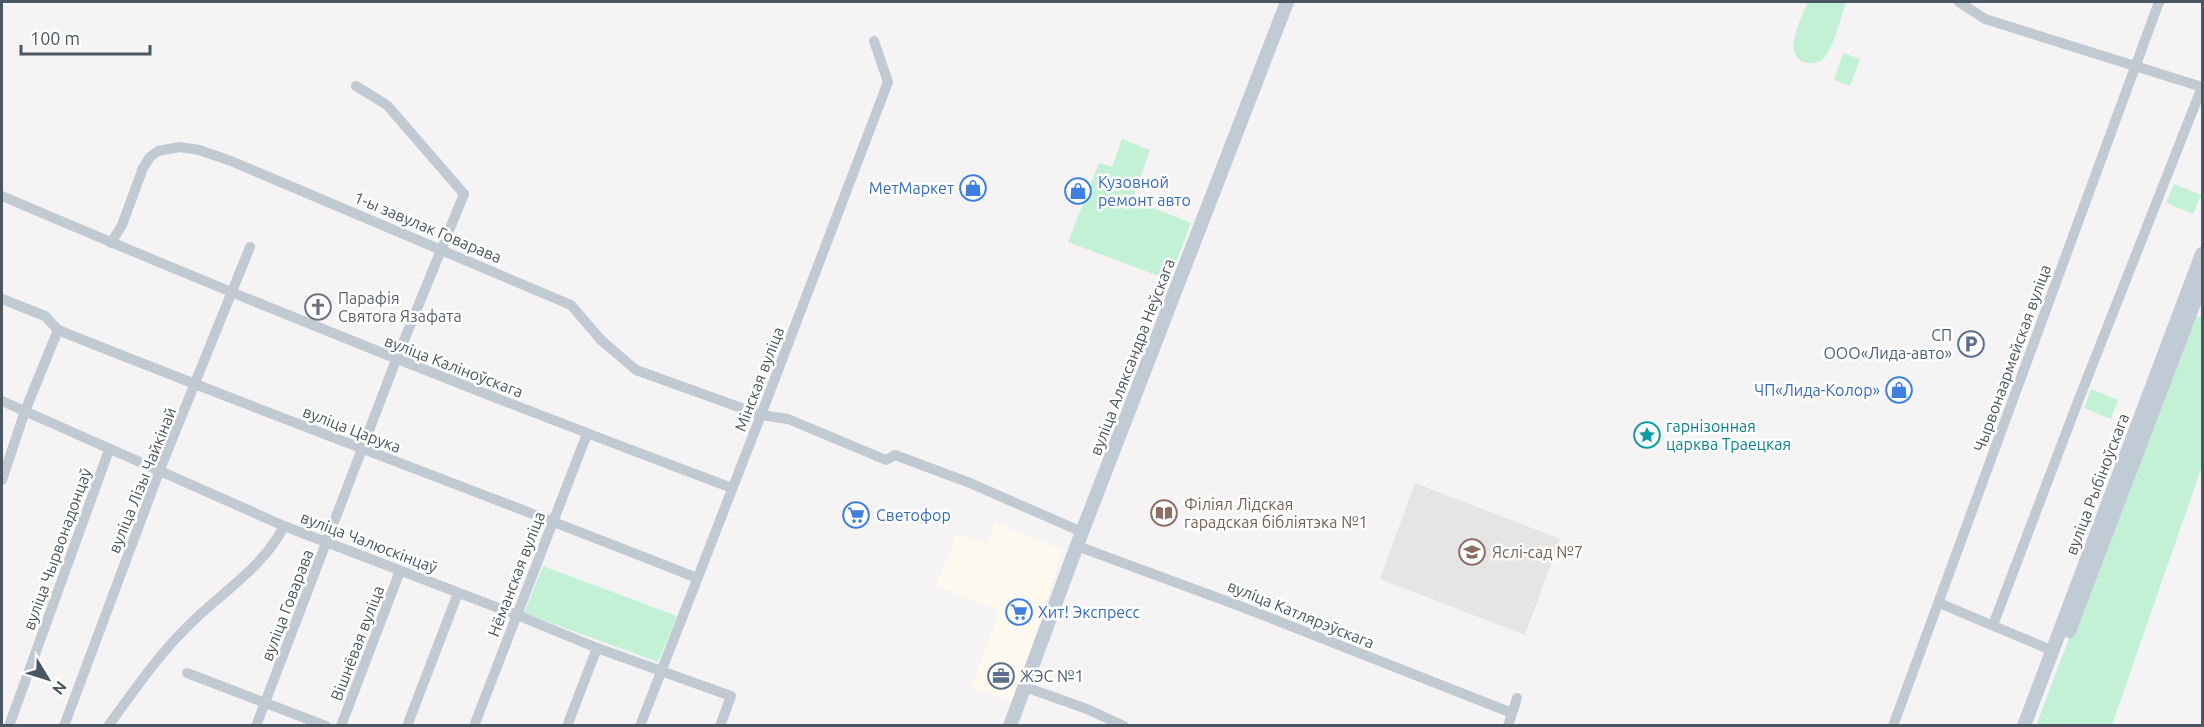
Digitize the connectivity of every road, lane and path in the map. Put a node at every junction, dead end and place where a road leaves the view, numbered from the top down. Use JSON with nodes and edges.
{"nodes":[{"id":1,"x":1287,"y":2,"type":"edge"},
{"id":2,"x":1959,"y":2,"type":"edge"},
{"id":3,"x":2159,"y":2,"type":"edge"},
{"id":4,"x":874,"y":41,"type":"dead end"},
{"id":5,"x":2135,"y":66,"type":"junction"},
{"id":6,"x":356,"y":86,"type":"dead end"},
{"id":7,"x":2202,"y":87,"type":"edge"},
{"id":8,"x":2,"y":196,"type":"edge"},
{"id":9,"x":111,"y":243,"type":"junction"},
{"id":10,"x":250,"y":247,"type":"dead end"},
{"id":11,"x":442,"y":249,"type":"junction"},
{"id":12,"x":2202,"y":254,"type":"edge"},
{"id":13,"x":2199,"y":287,"type":"edge"},
{"id":14,"x":231,"y":294,"type":"junction"},
{"id":15,"x":2,"y":299,"type":"edge"},
{"id":16,"x":58,"y":330,"type":"junction"},
{"id":17,"x":396,"y":360,"type":"junction"},
{"id":18,"x":196,"y":385,"type":"junction"},
{"id":19,"x":2,"y":401,"type":"edge"},
{"id":20,"x":25,"y":411,"type":"junction"},
{"id":21,"x":761,"y":415,"type":"junction"},
{"id":22,"x":587,"y":434,"type":"junction"},
{"id":23,"x":363,"y":449,"type":"junction"},
{"id":24,"x":109,"y":450,"type":"junction"},
{"id":25,"x":159,"y":472,"type":"junction"},
{"id":26,"x":2,"y":480,"type":"edge"},
{"id":27,"x":732,"y":488,"type":"junction"},
{"id":28,"x":553,"y":521,"type":"junction"},
{"id":29,"x":284,"y":526,"type":"junction"},
{"id":30,"x":1082,"y":532,"type":"junction"},
{"id":31,"x":328,"y":543,"type":"junction"},
{"id":32,"x":1077,"y":546,"type":"junction"},
{"id":33,"x":400,"y":571,"type":"junction"},
{"id":34,"x":697,"y":578,"type":"junction"},
{"id":35,"x":458,"y":593,"type":"junction"},
{"id":36,"x":1939,"y":603,"type":"junction"},
{"id":37,"x":517,"y":615,"type":"junction"},
{"id":38,"x":1994,"y":625,"type":"junction"},
{"id":39,"x":597,"y":648,"type":"junction"},
{"id":40,"x":2051,"y":650,"type":"junction"},
{"id":41,"x":661,"y":671,"type":"junction"},
{"id":42,"x":188,"y":673,"type":"dead end"},
{"id":43,"x":1025,"y":687,"type":"junction"},
{"id":44,"x":1517,"y":698,"type":"dead end"},
{"id":45,"x":265,"y":703,"type":"junction"},
{"id":46,"x":1512,"y":713,"type":"junction"},
{"id":47,"x":9,"y":726,"type":"edge"},
{"id":48,"x":64,"y":726,"type":"edge"},
{"id":49,"x":108,"y":726,"type":"edge"},
{"id":50,"x":256,"y":726,"type":"edge"},
{"id":51,"x":326,"y":726,"type":"edge"},
{"id":52,"x":341,"y":726,"type":"edge"},
{"id":53,"x":407,"y":726,"type":"edge"},
{"id":54,"x":474,"y":726,"type":"edge"},
{"id":55,"x":567,"y":726,"type":"edge"},
{"id":56,"x":640,"y":726,"type":"edge"},
{"id":57,"x":720,"y":726,"type":"edge"},
{"id":58,"x":1010,"y":726,"type":"edge"},
{"id":59,"x":1124,"y":726,"type":"edge"},
{"id":60,"x":1508,"y":726,"type":"edge"},
{"id":61,"x":1893,"y":726,"type":"edge"},
{"id":62,"x":2025,"y":726,"type":"edge"}],
"edges":[{"from":1,"to":30,"type":"main road","name":"вуліца Аляксандра Неўскага"},
{"from":2,"to":5,"type":"street"},
{"from":3,"to":5,"type":"street","name":"Чырвонаармейская вуліца"},
{"from":4,"to":21,"type":"street","name":"Мінская вуліца"},
{"from":5,"to":7,"type":"street"},
{"from":5,"to":36,"type":"street","name":"Чырвонаармейская вуліца"},
{"from":6,"to":11,"type":"street","name":"вуліца Говарава"},
{"from":7,"to":38,"type":"street"},
{"from":8,"to":9,"type":"street","name":"вуліца Каліноўскага"},
{"from":9,"to":11,"type":"street","name":"1-ы завулак Говарава"},
{"from":9,"to":14,"type":"street","name":"вуліца Каліноўскага"},
{"from":10,"to":14,"type":"street","name":"вуліца Лізы Чайкінай"},
{"from":11,"to":17,"type":"street","name":"вуліца Говарава"},
{"from":11,"to":21,"type":"street","name":"1-ы завулак Говарава"},
{"from":12,"to":13,"type":"main road","name":"вуліца Рыбіноўскага"},
{"from":13,"to":40,"type":"main road","name":"вуліца Рыбіноўскага"},
{"from":13,"to":62,"type":"main road","name":"вуліца Рыбіноўскага"},
{"from":14,"to":17,"type":"street","name":"вуліца Каліноўскага"},
{"from":14,"to":18,"type":"street","name":"вуліца Лізы Чайкінай"},
{"from":15,"to":16,"type":"street","name":"вуліца Царука"},
{"from":16,"to":18,"type":"street","name":"вуліца Царука"},
{"from":16,"to":20,"type":"street"},
{"from":17,"to":22,"type":"street","name":"вуліца Каліноўскага"},
{"from":17,"to":23,"type":"street","name":"вуліца Говарава"},
{"from":18,"to":23,"type":"street","name":"вуліца Царука"},
{"from":18,"to":25,"type":"street","name":"вуліца Лізы Чайкінай"},
{"from":19,"to":20,"type":"street","name":"вуліца Чалюскінцаў"},
{"from":20,"to":24,"type":"street","name":"вуліца Чалюскінцаў"},
{"from":20,"to":26,"type":"street"},
{"from":21,"to":27,"type":"street","name":"Мінская вуліца"},
{"from":21,"to":30,"type":"street","name":"1-ы завулак Говарава"},
{"from":22,"to":27,"type":"street","name":"вуліца Каліноўскага"},
{"from":22,"to":28,"type":"street","name":"Нёманская вуліца"},
{"from":23,"to":28,"type":"street","name":"вуліца Царука"},
{"from":23,"to":31,"type":"street","name":"вуліца Говарава"},
{"from":24,"to":25,"type":"street","name":"вуліца Чалюскінцаў"},
{"from":24,"to":47,"type":"street","name":"вуліца Чырвонадонцаў"},
{"from":25,"to":29,"type":"street","name":"вуліца Чалюскінцаў"},
{"from":25,"to":48,"type":"street","name":"вуліца Лізы Чайкінай"},
{"from":27,"to":34,"type":"street","name":"Мінская вуліца"},
{"from":28,"to":34,"type":"street","name":"вуліца Царука"},
{"from":28,"to":37,"type":"street","name":"Нёманская вуліца"},
{"from":29,"to":31,"type":"street","name":"вуліца Чалюскінцаў"},
{"from":29,"to":49,"type":"street"},
{"from":30,"to":32,"type":"main road","name":"вуліца Аляксандра Неўскага"},
{"from":31,"to":33,"type":"street","name":"вуліца Чалюскінцаў"},
{"from":31,"to":45,"type":"street","name":"вуліца Говарава"},
{"from":32,"to":43,"type":"main road","name":"вуліца Аляксандра Неўскага"},
{"from":32,"to":46,"type":"street","name":"вуліца Катлярэўскага"},
{"from":33,"to":35,"type":"street","name":"вуліца Чалюскінцаў"},
{"from":33,"to":52,"type":"street","name":"Вішнёвая вуліца"},
{"from":34,"to":41,"type":"street","name":"Мінская вуліца"},
{"from":35,"to":37,"type":"street","name":"вуліца Чалюскінцаў"},
{"from":35,"to":53,"type":"street"},
{"from":36,"to":38,"type":"street"},
{"from":36,"to":61,"type":"street","name":"Чырвонаармейская вуліца"},
{"from":37,"to":39,"type":"street","name":"вуліца Чалюскінцаў"},
{"from":37,"to":54,"type":"street","name":"Нёманская вуліца"},
{"from":38,"to":40,"type":"street"},
{"from":39,"to":41,"type":"street","name":"вуліца Чалюскінцаў"},
{"from":39,"to":55,"type":"street"},
{"from":40,"to":62,"type":"main road","name":"вуліца Рыбіноўскага"},
{"from":41,"to":56,"type":"street","name":"Мінская вуліца"},
{"from":41,"to":57,"type":"street","name":"вуліца Чалюскінцаў"},
{"from":42,"to":45,"type":"street"},
{"from":43,"to":58,"type":"main road","name":"вуліца Аляксандра Неўскага"},
{"from":43,"to":59,"type":"street"},
{"from":44,"to":46,"type":"street"},
{"from":45,"to":50,"type":"street","name":"вуліца Говарава"},
{"from":45,"to":51,"type":"street"},
{"from":46,"to":60,"type":"street"}]}
